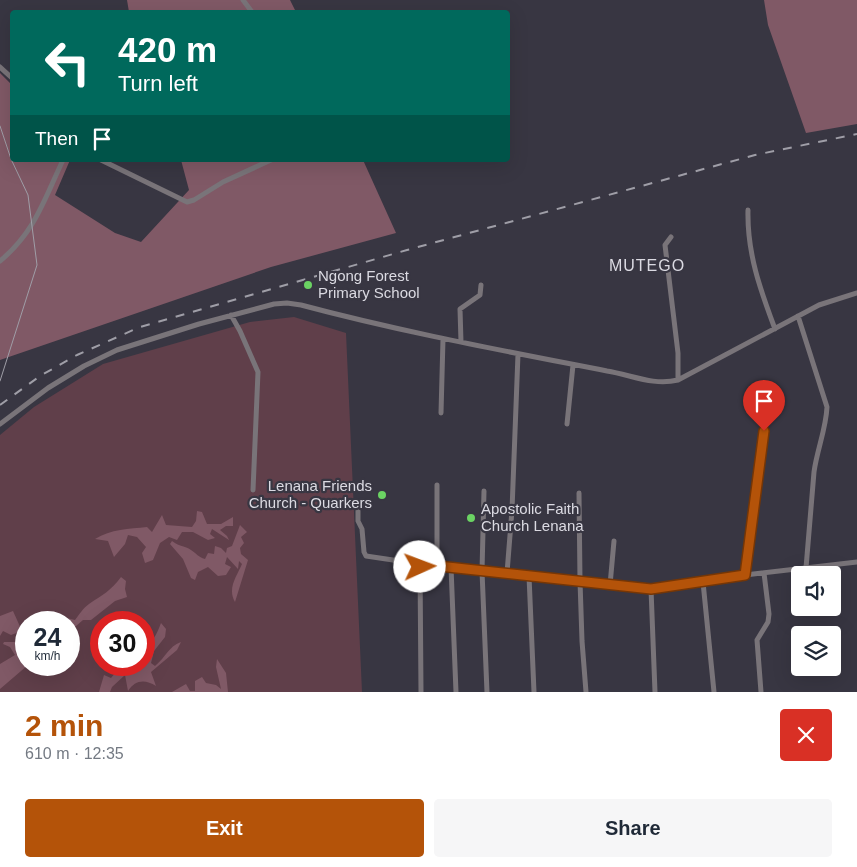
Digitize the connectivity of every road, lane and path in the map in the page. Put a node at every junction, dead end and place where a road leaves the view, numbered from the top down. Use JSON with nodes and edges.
{"nodes":[{"id":1,"x":0,"y":67,"type":"edge"},
{"id":2,"x":10,"y":76,"type":"edge"},
{"id":3,"x":62,"y":162,"type":"edge"},
{"id":4,"x":105,"y":162,"type":"edge"},
{"id":5,"x":267,"y":162,"type":"edge"},
{"id":6,"x":748,"y":210,"type":"dead end"},
{"id":7,"x":671,"y":237,"type":"dead end"},
{"id":8,"x":0,"y":261,"type":"edge"},
{"id":9,"x":481,"y":286,"type":"dead end"},
{"id":10,"x":857,"y":293,"type":"edge"},
{"id":11,"x":231,"y":315,"type":"junction"},
{"id":12,"x":798,"y":316,"type":"junction"},
{"id":13,"x":775,"y":329,"type":"junction"},
{"id":14,"x":443,"y":339,"type":"junction"},
{"id":15,"x":461,"y":342,"type":"junction"},
{"id":16,"x":518,"y":354,"type":"junction"},
{"id":17,"x":573,"y":365,"type":"junction"},
{"id":18,"x":678,"y":380,"type":"junction"},
{"id":19,"x":441,"y":413,"type":"dead end"},
{"id":20,"x":0,"y":424,"type":"edge"},
{"id":21,"x":567,"y":424,"type":"dead end"},
{"id":22,"x":764,"y":431,"type":"dead end"},
{"id":23,"x":438,"y":485,"type":"dead end"},
{"id":24,"x":253,"y":490,"type":"dead end"},
{"id":25,"x":484,"y":491,"type":"dead end"},
{"id":26,"x":579,"y":493,"type":"dead end"},
{"id":27,"x":358,"y":506,"type":"dead end"},
{"id":28,"x":614,"y":542,"type":"dead end"},
{"id":29,"x":857,"y":562,"type":"edge"},
{"id":30,"x":420,"y":564,"type":"junction"},
{"id":31,"x":437,"y":566,"type":"junction"},
{"id":32,"x":806,"y":566,"type":"edge"},
{"id":33,"x":823,"y":566,"type":"edge"},
{"id":34,"x":451,"y":567,"type":"junction"},
{"id":35,"x":791,"y":570,"type":"edge"},
{"id":36,"x":482,"y":571,"type":"junction"},
{"id":37,"x":507,"y":574,"type":"junction"},
{"id":38,"x":764,"y":574,"type":"junction"},
{"id":39,"x":745,"y":575,"type":"junction"},
{"id":40,"x":529,"y":576,"type":"junction"},
{"id":41,"x":580,"y":581,"type":"junction"},
{"id":42,"x":703,"y":582,"type":"junction"},
{"id":43,"x":610,"y":585,"type":"junction"},
{"id":44,"x":651,"y":589,"type":"junction"},
{"id":45,"x":421,"y":692,"type":"edge"},
{"id":46,"x":456,"y":692,"type":"edge"},
{"id":47,"x":487,"y":692,"type":"edge"},
{"id":48,"x":534,"y":692,"type":"edge"},
{"id":49,"x":586,"y":692,"type":"edge"},
{"id":50,"x":655,"y":692,"type":"edge"},
{"id":51,"x":714,"y":692,"type":"edge"},
{"id":52,"x":762,"y":692,"type":"edge"}],
"edges":[{"from":1,"to":2,"type":"street"},
{"from":3,"to":8,"type":"street"},
{"from":4,"to":5,"type":"street"},
{"from":6,"to":13,"type":"street"},
{"from":7,"to":18,"type":"street"},
{"from":9,"to":15,"type":"street"},
{"from":10,"to":12,"type":"street"},
{"from":11,"to":14,"type":"street"},
{"from":11,"to":20,"type":"street"},
{"from":11,"to":24,"type":"street"},
{"from":12,"to":13,"type":"street"},
{"from":12,"to":32,"type":"street"},
{"from":13,"to":18,"type":"street"},
{"from":14,"to":15,"type":"street"},
{"from":14,"to":19,"type":"street"},
{"from":15,"to":16,"type":"street"},
{"from":16,"to":17,"type":"street"},
{"from":16,"to":37,"type":"street"},
{"from":17,"to":18,"type":"street"},
{"from":17,"to":21,"type":"street"},
{"from":22,"to":39,"type":"street"},
{"from":23,"to":31,"type":"street"},
{"from":25,"to":36,"type":"street"},
{"from":26,"to":41,"type":"street"},
{"from":27,"to":30,"type":"street"},
{"from":28,"to":43,"type":"street"},
{"from":29,"to":33,"type":"street"},
{"from":30,"to":31,"type":"street"},
{"from":30,"to":45,"type":"street"},
{"from":31,"to":34,"type":"street"},
{"from":34,"to":36,"type":"street"},
{"from":34,"to":46,"type":"street"},
{"from":35,"to":38,"type":"street"},
{"from":36,"to":37,"type":"street"},
{"from":36,"to":47,"type":"street"},
{"from":37,"to":40,"type":"street"},
{"from":38,"to":39,"type":"street"},
{"from":38,"to":52,"type":"street"},
{"from":39,"to":42,"type":"street"},
{"from":40,"to":41,"type":"street"},
{"from":40,"to":48,"type":"street"},
{"from":41,"to":43,"type":"street"},
{"from":41,"to":49,"type":"street"},
{"from":42,"to":44,"type":"street"},
{"from":42,"to":51,"type":"street"},
{"from":43,"to":44,"type":"street"},
{"from":44,"to":50,"type":"street"}]}
